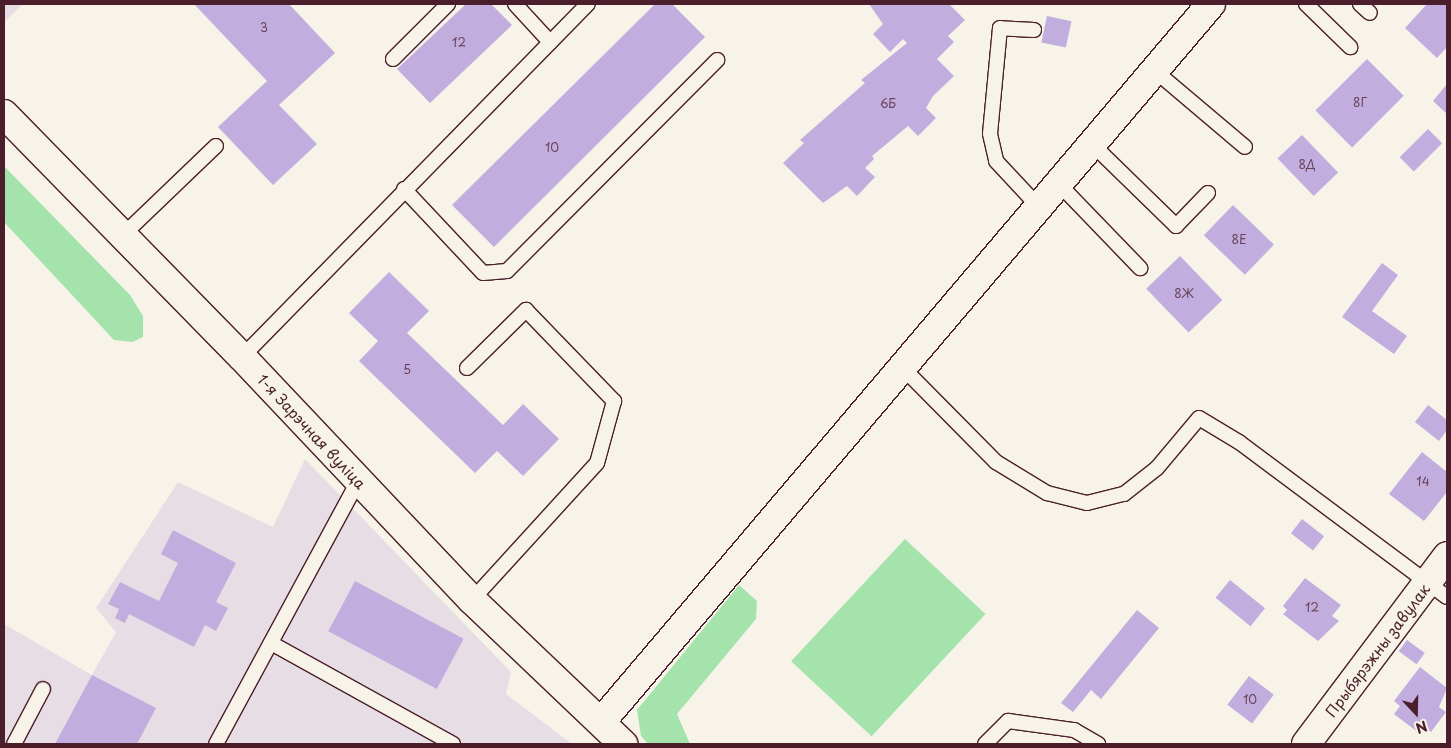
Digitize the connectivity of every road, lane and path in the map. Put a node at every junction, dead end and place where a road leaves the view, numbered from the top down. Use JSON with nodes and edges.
{"nodes":[{"id":1,"x":448,"y":4,"type":"edge"},
{"id":2,"x":515,"y":4,"type":"edge"},
{"id":3,"x":588,"y":4,"type":"edge"},
{"id":4,"x":1211,"y":4,"type":"edge"},
{"id":5,"x":1306,"y":4,"type":"edge"},
{"id":6,"x":1034,"y":30,"type":"dead end"},
{"id":7,"x":550,"y":42,"type":"junction"},
{"id":8,"x":1350,"y":46,"type":"dead end"},
{"id":9,"x":393,"y":59,"type":"dead end"},
{"id":10,"x":717,"y":60,"type":"dead end"},
{"id":11,"x":1154,"y":70,"type":"junction"},
{"id":12,"x":4,"y":114,"type":"edge"},
{"id":13,"x":1090,"y":143,"type":"junction"},
{"id":14,"x":216,"y":146,"type":"dead end"},
{"id":15,"x":1245,"y":147,"type":"dead end"},
{"id":16,"x":1057,"y":182,"type":"junction"},
{"id":17,"x":404,"y":190,"type":"junction"},
{"id":18,"x":1208,"y":193,"type":"dead end"},
{"id":19,"x":1037,"y":205,"type":"junction"},
{"id":20,"x":122,"y":236,"type":"junction"},
{"id":21,"x":1140,"y":268,"type":"dead end"},
{"id":22,"x":242,"y":357,"type":"junction"},
{"id":23,"x":901,"y":366,"type":"junction"},
{"id":24,"x":467,"y":368,"type":"dead end"},
{"id":25,"x":359,"y":480,"type":"junction"},
{"id":26,"x":1447,"y":556,"type":"edge"},
{"id":27,"x":1437,"y":589,"type":"edge"},
{"id":28,"x":472,"y":600,"type":"junction"},
{"id":29,"x":271,"y":643,"type":"junction"},
{"id":30,"x":43,"y":689,"type":"dead end"},
{"id":31,"x":601,"y":722,"type":"junction"},
{"id":32,"x":14,"y":744,"type":"edge"},
{"id":33,"x":216,"y":744,"type":"edge"},
{"id":34,"x":453,"y":744,"type":"edge"},
{"id":35,"x":623,"y":744,"type":"edge"},
{"id":36,"x":985,"y":744,"type":"edge"},
{"id":37,"x":1098,"y":744,"type":"edge"},
{"id":38,"x":1306,"y":744,"type":"edge"}],
"edges":[{"from":1,"to":9,"type":"lane"},
{"from":2,"to":7,"type":"lane"},
{"from":3,"to":7,"type":"lane"},
{"from":4,"to":11,"type":"street"},
{"from":5,"to":8,"type":"lane"},
{"from":6,"to":19,"type":"lane"},
{"from":7,"to":17,"type":"lane"},
{"from":10,"to":17,"type":"lane"},
{"from":11,"to":13,"type":"street"},
{"from":11,"to":15,"type":"lane"},
{"from":12,"to":20,"type":"street","name":"1-я Зарэчная вуліца"},
{"from":13,"to":16,"type":"street"},
{"from":13,"to":18,"type":"lane"},
{"from":14,"to":20,"type":"lane"},
{"from":16,"to":19,"type":"street"},
{"from":16,"to":21,"type":"lane"},
{"from":17,"to":22,"type":"lane"},
{"from":19,"to":23,"type":"street"},
{"from":20,"to":22,"type":"street","name":"1-я Зарэчная вуліца"},
{"from":22,"to":25,"type":"street","name":"1-я Зарэчная вуліца"},
{"from":23,"to":27,"type":"lane"},
{"from":23,"to":31,"type":"street"},
{"from":24,"to":28,"type":"lane"},
{"from":25,"to":28,"type":"street","name":"1-я Зарэчная вуліца"},
{"from":25,"to":29,"type":"lane"},
{"from":26,"to":27,"type":"street","name":"Прыбярэжны завулак"},
{"from":27,"to":38,"type":"street","name":"Прыбярэжны завулак"},
{"from":28,"to":31,"type":"street","name":"1-я Зарэчная вуліца"},
{"from":29,"to":33,"type":"lane"},
{"from":29,"to":34,"type":"lane"},
{"from":30,"to":32,"type":"lane"},
{"from":31,"to":35,"type":"street","name":"1-я Зарэчная вуліца"},
{"from":36,"to":37,"type":"lane"}]}
